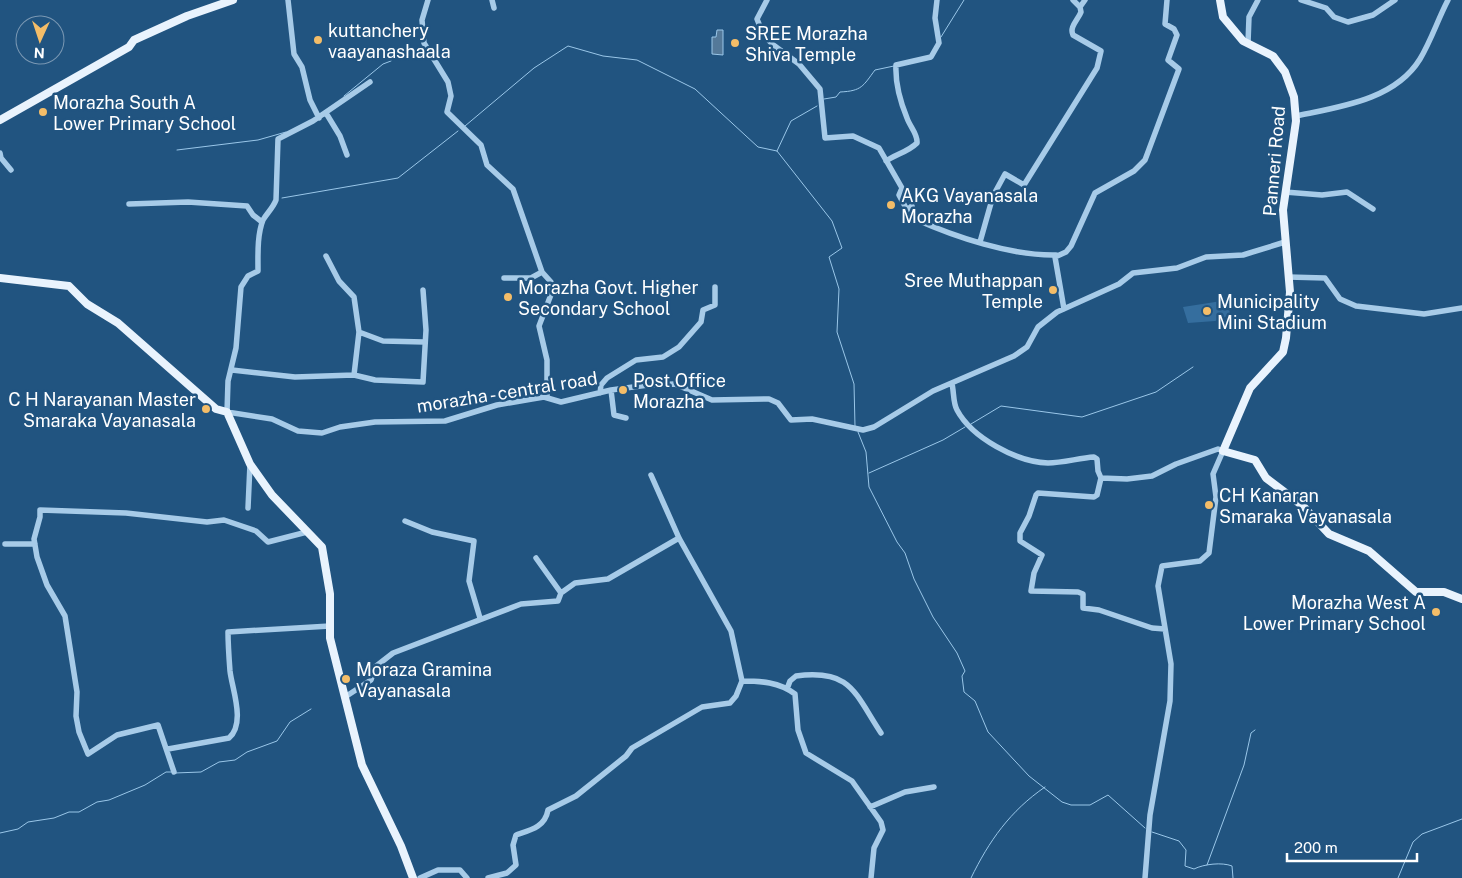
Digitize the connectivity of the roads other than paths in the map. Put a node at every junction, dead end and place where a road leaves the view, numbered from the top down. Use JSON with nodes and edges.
{"nodes":[{"id":1,"x":288,"y":0,"type":"edge"},
{"id":2,"x":428,"y":0,"type":"edge"},
{"id":3,"x":492,"y":0,"type":"edge"},
{"id":4,"x":767,"y":0,"type":"edge"},
{"id":5,"x":937,"y":0,"type":"edge"},
{"id":6,"x":1073,"y":0,"type":"edge"},
{"id":7,"x":1086,"y":0,"type":"edge"},
{"id":8,"x":1167,"y":0,"type":"edge"},
{"id":9,"x":1220,"y":0,"type":"edge"},
{"id":10,"x":1258,"y":0,"type":"edge"},
{"id":11,"x":1301,"y":0,"type":"edge"},
{"id":12,"x":1395,"y":0,"type":"edge"},
{"id":13,"x":1448,"y":0,"type":"edge"},
{"id":14,"x":230,"y":1,"type":"edge"},
{"id":15,"x":1080,"y":7,"type":"junction"},
{"id":16,"x":494,"y":8,"type":"dead end"},
{"id":17,"x":1248,"y":43,"type":"junction"},
{"id":18,"x":370,"y":82,"type":"dead end"},
{"id":19,"x":326,"y":113,"type":"junction"},
{"id":20,"x":317,"y":115,"type":"junction"},
{"id":21,"x":1296,"y":116,"type":"junction"},
{"id":22,"x":0,"y":120,"type":"edge"},
{"id":23,"x":0,"y":153,"type":"edge"},
{"id":24,"x":347,"y":155,"type":"dead end"},
{"id":25,"x":886,"y":161,"type":"junction"},
{"id":26,"x":11,"y":170,"type":"dead end"},
{"id":27,"x":1285,"y":192,"type":"junction"},
{"id":28,"x":129,"y":204,"type":"dead end"},
{"id":29,"x":1373,"y":209,"type":"dead end"},
{"id":30,"x":262,"y":222,"type":"junction"},
{"id":31,"x":980,"y":242,"type":"junction"},
{"id":32,"x":1285,"y":242,"type":"junction"},
{"id":33,"x":1056,"y":255,"type":"junction"},
{"id":34,"x":326,"y":256,"type":"dead end"},
{"id":35,"x":542,"y":272,"type":"junction"},
{"id":36,"x":1288,"y":277,"type":"junction"},
{"id":37,"x":0,"y":278,"type":"edge"},
{"id":38,"x":504,"y":278,"type":"dead end"},
{"id":39,"x":715,"y":287,"type":"dead end"},
{"id":40,"x":423,"y":290,"type":"dead end"},
{"id":41,"x":1462,"y":308,"type":"edge"},
{"id":42,"x":1064,"y":309,"type":"junction"},
{"id":43,"x":359,"y":332,"type":"junction"},
{"id":44,"x":424,"y":342,"type":"junction"},
{"id":45,"x":232,"y":370,"type":"junction"},
{"id":46,"x":354,"y":375,"type":"junction"},
{"id":47,"x":952,"y":384,"type":"junction"},
{"id":48,"x":611,"y":390,"type":"junction"},
{"id":49,"x":600,"y":393,"type":"junction"},
{"id":50,"x":547,"y":398,"type":"junction"},
{"id":51,"x":227,"y":412,"type":"junction"},
{"id":52,"x":626,"y":418,"type":"dead end"},
{"id":53,"x":1223,"y":451,"type":"junction"},
{"id":54,"x":250,"y":464,"type":"junction"},
{"id":55,"x":651,"y":476,"type":"dead end"},
{"id":56,"x":1101,"y":478,"type":"junction"},
{"id":57,"x":248,"y":508,"type":"dead end"},
{"id":58,"x":405,"y":521,"type":"dead end"},
{"id":59,"x":307,"y":532,"type":"junction"},
{"id":60,"x":679,"y":538,"type":"junction"},
{"id":61,"x":5,"y":544,"type":"dead end"},
{"id":62,"x":35,"y":544,"type":"junction"},
{"id":63,"x":536,"y":558,"type":"dead end"},
{"id":64,"x":561,"y":593,"type":"junction"},
{"id":65,"x":1462,"y":599,"type":"edge"},
{"id":66,"x":480,"y":618,"type":"junction"},
{"id":67,"x":330,"y":626,"type":"junction"},
{"id":68,"x":1165,"y":629,"type":"junction"},
{"id":69,"x":742,"y":682,"type":"junction"},
{"id":70,"x":787,"y":689,"type":"junction"},
{"id":71,"x":345,"y":697,"type":"junction"},
{"id":72,"x":881,"y":733,"type":"dead end"},
{"id":73,"x":168,"y":749,"type":"junction"},
{"id":74,"x":174,"y":772,"type":"dead end"},
{"id":75,"x":934,"y":787,"type":"dead end"},
{"id":76,"x":870,"y":807,"type":"junction"},
{"id":77,"x":413,"y":878,"type":"edge"},
{"id":78,"x":420,"y":878,"type":"edge"},
{"id":79,"x":467,"y":878,"type":"edge"},
{"id":80,"x":488,"y":878,"type":"edge"},
{"id":81,"x":871,"y":878,"type":"edge"},
{"id":82,"x":1145,"y":878,"type":"edge"}],
"edges":[{"from":1,"to":20,"type":"street"},
{"from":2,"to":35,"type":"street"},
{"from":3,"to":16,"type":"street"},
{"from":4,"to":25,"type":"street"},
{"from":5,"to":25,"type":"street"},
{"from":6,"to":15,"type":"street"},
{"from":7,"to":15,"type":"street"},
{"from":8,"to":33,"type":"street"},
{"from":9,"to":17,"type":"main road","name":"Panneri Road"},
{"from":10,"to":17,"type":"street"},
{"from":11,"to":12,"type":"street"},
{"from":13,"to":21,"type":"street"},
{"from":14,"to":22,"type":"main road"},
{"from":15,"to":31,"type":"street"},
{"from":17,"to":21,"type":"main road","name":"Panneri Road"},
{"from":18,"to":19,"type":"street"},
{"from":19,"to":20,"type":"street"},
{"from":19,"to":24,"type":"street"},
{"from":20,"to":30,"type":"street"},
{"from":21,"to":27,"type":"main road","name":"Panneri Road"},
{"from":23,"to":26,"type":"street"},
{"from":25,"to":31,"type":"street"},
{"from":27,"to":29,"type":"street"},
{"from":27,"to":32,"type":"main road","name":"Panneri Road"},
{"from":28,"to":30,"type":"street"},
{"from":30,"to":45,"type":"street"},
{"from":31,"to":33,"type":"street"},
{"from":32,"to":36,"type":"main road","name":"Panneri Road"},
{"from":32,"to":42,"type":"street"},
{"from":33,"to":42,"type":"street"},
{"from":34,"to":43,"type":"street"},
{"from":35,"to":38,"type":"street"},
{"from":35,"to":50,"type":"street"},
{"from":36,"to":41,"type":"street"},
{"from":36,"to":53,"type":"main road","name":"Panneri Road"},
{"from":37,"to":51,"type":"main road"},
{"from":39,"to":49,"type":"street"},
{"from":40,"to":44,"type":"street"},
{"from":42,"to":47,"type":"street"},
{"from":43,"to":44,"type":"street"},
{"from":43,"to":46,"type":"street"},
{"from":44,"to":46,"type":"street"},
{"from":45,"to":46,"type":"street"},
{"from":45,"to":51,"type":"street"},
{"from":47,"to":48,"type":"street","name":"morazha - central road"},
{"from":47,"to":56,"type":"street"},
{"from":48,"to":49,"type":"street","name":"morazha - central road"},
{"from":48,"to":52,"type":"street"},
{"from":49,"to":50,"type":"street","name":"morazha - central road"},
{"from":50,"to":51,"type":"street","name":"morazha - central road"},
{"from":51,"to":54,"type":"main road"},
{"from":53,"to":56,"type":"street"},
{"from":53,"to":65,"type":"main road"},
{"from":53,"to":68,"type":"street"},
{"from":54,"to":57,"type":"street"},
{"from":54,"to":59,"type":"main road"},
{"from":55,"to":60,"type":"street"},
{"from":56,"to":68,"type":"street"},
{"from":58,"to":66,"type":"street"},
{"from":59,"to":62,"type":"street"},
{"from":59,"to":67,"type":"main road"},
{"from":60,"to":64,"type":"street"},
{"from":60,"to":69,"type":"street"},
{"from":61,"to":62,"type":"street"},
{"from":62,"to":73,"type":"street"},
{"from":63,"to":64,"type":"street"},
{"from":64,"to":66,"type":"street"},
{"from":66,"to":71,"type":"street"},
{"from":67,"to":71,"type":"main road"},
{"from":67,"to":73,"type":"street"},
{"from":68,"to":82,"type":"street"},
{"from":69,"to":70,"type":"street"},
{"from":69,"to":80,"type":"street"},
{"from":70,"to":72,"type":"street"},
{"from":70,"to":76,"type":"street"},
{"from":71,"to":77,"type":"main road"},
{"from":73,"to":74,"type":"street"},
{"from":75,"to":76,"type":"street"},
{"from":76,"to":81,"type":"street"},
{"from":78,"to":79,"type":"street"}]}
